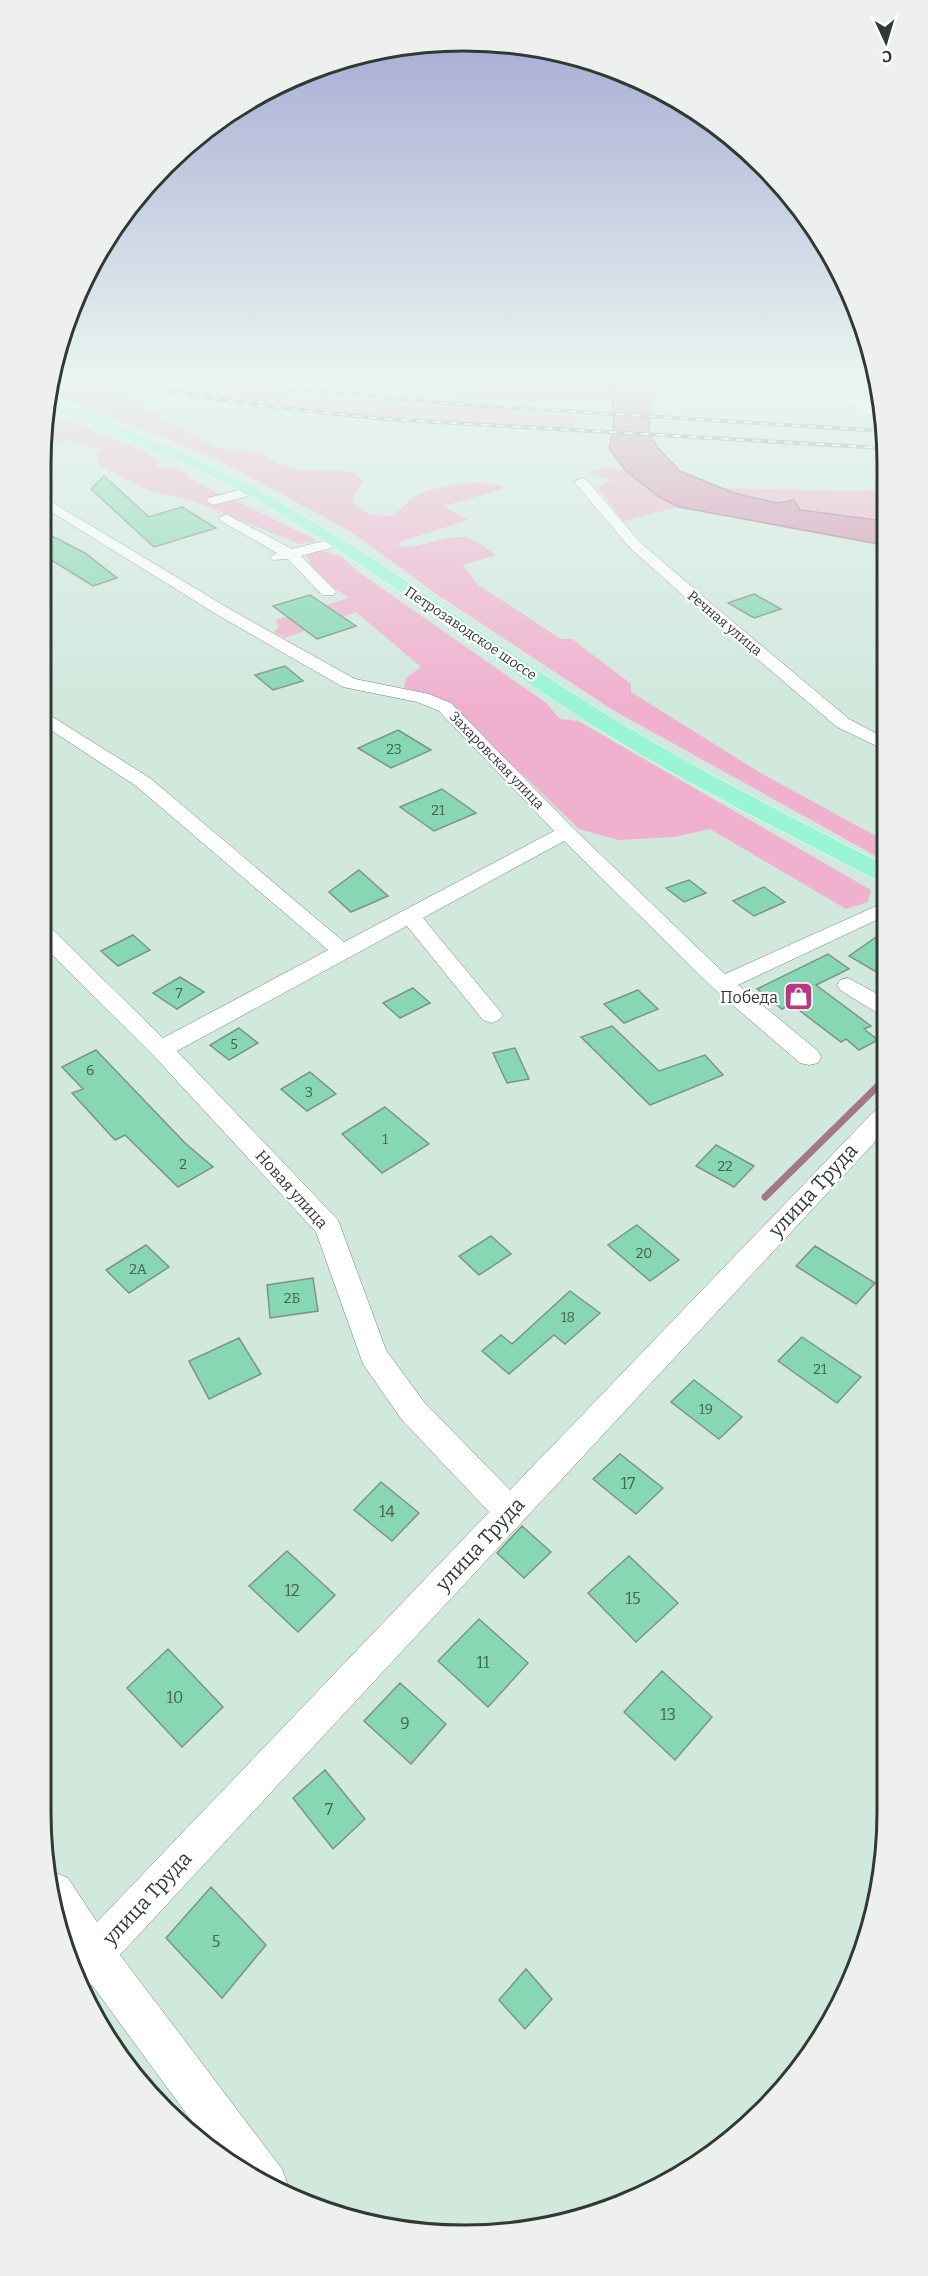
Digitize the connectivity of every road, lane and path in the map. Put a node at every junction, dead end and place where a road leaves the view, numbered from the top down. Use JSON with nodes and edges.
{"nodes":[{"id":1,"x":247,"y":488,"type":"edge"},
{"id":2,"x":585,"y":488,"type":"edge"},
{"id":3,"x":251,"y":490,"type":"junction"},
{"id":4,"x":213,"y":501,"type":"dead end"},
{"id":5,"x":51,"y":506,"type":"edge"},
{"id":6,"x":226,"y":518,"type":"dead end"},
{"id":7,"x":336,"y":542,"type":"junction"},
{"id":8,"x":284,"y":556,"type":"junction"},
{"id":9,"x":328,"y":592,"type":"dead end"},
{"id":10,"x":51,"y":723,"type":"edge"},
{"id":11,"x":877,"y":741,"type":"edge"},
{"id":12,"x":566,"y":832,"type":"junction"},
{"id":13,"x":877,"y":871,"type":"edge"},
{"id":14,"x":877,"y":914,"type":"edge"},
{"id":15,"x":409,"y":915,"type":"junction"},
{"id":16,"x":51,"y":941,"type":"edge"},
{"id":17,"x":342,"y":951,"type":"junction"},
{"id":18,"x":722,"y":984,"type":"junction"},
{"id":19,"x":848,"y":985,"type":"dead end"},
{"id":20,"x":877,"y":1003,"type":"edge"},
{"id":21,"x":491,"y":1015,"type":"dead end"},
{"id":22,"x":161,"y":1049,"type":"junction"},
{"id":23,"x":809,"y":1057,"type":"dead end"},
{"id":24,"x":877,"y":1134,"type":"edge"},
{"id":25,"x":510,"y":1512,"type":"junction"},
{"id":26,"x":64,"y":1916,"type":"edge"},
{"id":27,"x":85,"y":1964,"type":"edge"},
{"id":28,"x":250,"y":2165,"type":"edge"}],
"edges":[{"from":1,"to":3,"type":"main road","name":"Петрозаводское шоссе"},
{"from":2,"to":11,"type":"street","name":"Речная улица"},
{"from":3,"to":4,"type":"street"},
{"from":3,"to":7,"type":"main road","name":"Петрозаводское шоссе"},
{"from":5,"to":12,"type":"street","name":"Захаровская улица"},
{"from":6,"to":8,"type":"street"},
{"from":7,"to":8,"type":"street"},
{"from":7,"to":13,"type":"main road","name":"Петрозаводское шоссе"},
{"from":8,"to":9,"type":"street"},
{"from":10,"to":17,"type":"street"},
{"from":12,"to":15,"type":"street"},
{"from":12,"to":18,"type":"street","name":"Захаровская улица"},
{"from":14,"to":18,"type":"street"},
{"from":15,"to":17,"type":"street"},
{"from":15,"to":21,"type":"street"},
{"from":16,"to":22,"type":"street","name":"Новая улица"},
{"from":17,"to":22,"type":"street"},
{"from":18,"to":23,"type":"street","name":"Захаровская улица"},
{"from":19,"to":20,"type":"street"},
{"from":22,"to":25,"type":"street","name":"Новая улица"},
{"from":24,"to":25,"type":"street","name":"улица Труда"},
{"from":25,"to":27,"type":"street","name":"улица Труда"},
{"from":26,"to":27,"type":"street"},
{"from":27,"to":28,"type":"street"}]}
